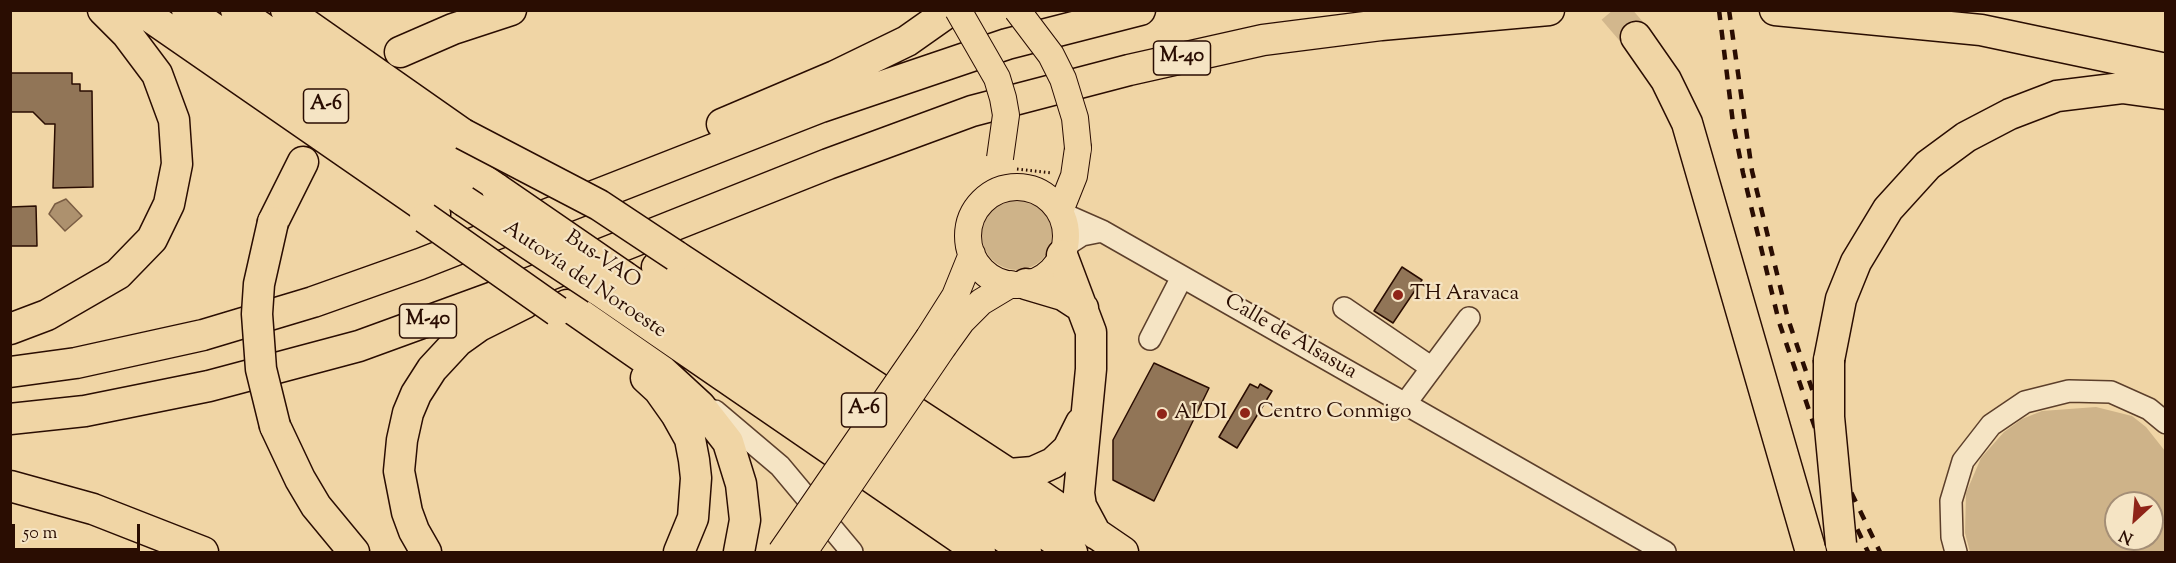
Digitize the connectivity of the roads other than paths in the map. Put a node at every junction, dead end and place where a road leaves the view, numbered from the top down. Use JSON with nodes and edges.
{"nodes":[{"id":1,"x":103,"y":10,"type":"edge"},
{"id":2,"x":140,"y":10,"type":"edge"},
{"id":3,"x":187,"y":10,"type":"edge"},
{"id":4,"x":236,"y":10,"type":"edge"},
{"id":5,"x":286,"y":10,"type":"edge"},
{"id":6,"x":511,"y":10,"type":"edge"},
{"id":7,"x":951,"y":10,"type":"edge"},
{"id":8,"x":958,"y":10,"type":"edge"},
{"id":9,"x":1017,"y":10,"type":"edge"},
{"id":10,"x":1140,"y":10,"type":"edge"},
{"id":11,"x":1549,"y":10,"type":"edge"},
{"id":12,"x":1775,"y":10,"type":"edge"},
{"id":13,"x":1636,"y":37,"type":"tunnel mouth"},
{"id":14,"x":400,"y":52,"type":"dead end"},
{"id":15,"x":2166,"y":69,"type":"edge"},
{"id":16,"x":2166,"y":94,"type":"edge"},
{"id":17,"x":303,"y":162,"type":"dead end"},
{"id":18,"x":828,"y":164,"type":"junction"},
{"id":19,"x":987,"y":197,"type":"junction"},
{"id":20,"x":1061,"y":212,"type":"junction"},
{"id":21,"x":1102,"y":231,"type":"junction"},
{"id":22,"x":1064,"y":251,"type":"junction"},
{"id":23,"x":972,"y":254,"type":"junction"},
{"id":24,"x":667,"y":262,"type":"junction"},
{"id":25,"x":420,"y":264,"type":"junction"},
{"id":26,"x":1182,"y":277,"type":"junction"},
{"id":27,"x":1019,"y":284,"type":"junction"},
{"id":28,"x":562,"y":308,"type":"junction"},
{"id":29,"x":1083,"y":308,"type":"junction"},
{"id":30,"x":1344,"y":308,"type":"dead end"},
{"id":31,"x":1469,"y":318,"type":"dead end"},
{"id":32,"x":10,"y":329,"type":"edge"},
{"id":33,"x":1150,"y":339,"type":"dead end"},
{"id":34,"x":937,"y":341,"type":"junction"},
{"id":35,"x":1432,"y":368,"type":"junction"},
{"id":36,"x":662,"y":371,"type":"junction"},
{"id":37,"x":10,"y":372,"type":"edge"},
{"id":38,"x":1405,"y":404,"type":"junction"},
{"id":39,"x":1086,"y":412,"type":"junction"},
{"id":40,"x":10,"y":419,"type":"edge"},
{"id":41,"x":2166,"y":423,"type":"edge"},
{"id":42,"x":1009,"y":474,"type":"junction"},
{"id":43,"x":10,"y":486,"type":"edge"},
{"id":44,"x":1096,"y":534,"type":"junction"},
{"id":45,"x":1841,"y":548,"type":"edge"},
{"id":46,"x":203,"y":552,"type":"edge"},
{"id":47,"x":354,"y":552,"type":"edge"},
{"id":48,"x":426,"y":552,"type":"edge"},
{"id":49,"x":679,"y":552,"type":"edge"},
{"id":50,"x":739,"y":552,"type":"edge"},
{"id":51,"x":781,"y":552,"type":"edge"},
{"id":52,"x":804,"y":552,"type":"edge"},
{"id":53,"x":852,"y":552,"type":"edge"},
{"id":54,"x":980,"y":552,"type":"edge"},
{"id":55,"x":1026,"y":552,"type":"edge"},
{"id":56,"x":1072,"y":552,"type":"edge"},
{"id":57,"x":1123,"y":552,"type":"edge"},
{"id":58,"x":1665,"y":552,"type":"edge"},
{"id":59,"x":1811,"y":552,"type":"edge"},
{"id":60,"x":1956,"y":552,"type":"edge"}],
"edges":[{"from":1,"to":32,"type":"highway"},
{"from":2,"to":28,"type":"highway","bridge":true},
{"from":3,"to":54,"type":"highway","name":"Autovía del Noroeste","number":"A-6","bridge":true},
{"from":4,"to":55,"type":"highway","name":"Bus-VAO","bridge":true},
{"from":5,"to":24,"type":"highway","number":"A-6","bridge":true},
{"from":6,"to":14,"type":"highway"},
{"from":7,"to":25,"type":"highway"},
{"from":8,"to":19,"type":"main road","bridge":true},
{"from":9,"to":20,"type":"main road","bridge":true},
{"from":10,"to":25,"type":"highway","number":"M-40"},
{"from":11,"to":18,"type":"highway","number":"M-40"},
{"from":12,"to":15,"type":"highway"},
{"from":13,"to":59,"type":"highway"},
{"from":16,"to":45,"type":"highway","bridge":true},
{"from":17,"to":47,"type":"highway","bridge":true},
{"from":18,"to":40,"type":"highway","number":"M-40"},
{"from":18,"to":48,"type":"highway"},
{"from":19,"to":20,"type":"main road"},
{"from":19,"to":23,"type":"main road"},
{"from":20,"to":21,"type":"street","name":"Calle de Alsasua"},
{"from":20,"to":22,"type":"main road"},
{"from":21,"to":22,"type":"street"},
{"from":21,"to":26,"type":"street","name":"Calle de Alsasua"},
{"from":22,"to":27,"type":"main road"},
{"from":22,"to":29,"type":"highway"},
{"from":23,"to":27,"type":"main road"},
{"from":23,"to":34,"type":"main road"},
{"from":24,"to":42,"type":"highway"},
{"from":24,"to":56,"type":"highway","number":"A-6"},
{"from":25,"to":37,"type":"highway","number":"M-40"},
{"from":26,"to":33,"type":"street"},
{"from":26,"to":38,"type":"street","name":"Calle de Alsasua"},
{"from":27,"to":29,"type":"highway"},
{"from":27,"to":34,"type":"main road"},
{"from":28,"to":36,"type":"highway"},
{"from":28,"to":49,"type":"highway"},
{"from":29,"to":39,"type":"highway"},
{"from":30,"to":35,"type":"street"},
{"from":31,"to":35,"type":"street"},
{"from":34,"to":51,"type":"main road","bridge":true},
{"from":34,"to":52,"type":"main road","bridge":true},
{"from":35,"to":38,"type":"street"},
{"from":36,"to":50,"type":"highway"},
{"from":36,"to":53,"type":"street"},
{"from":38,"to":58,"type":"street","name":"Calle de Alsasua"},
{"from":39,"to":42,"type":"highway"},
{"from":39,"to":44,"type":"highway"},
{"from":41,"to":60,"type":"street"},
{"from":42,"to":44,"type":"highway"},
{"from":43,"to":46,"type":"highway"},
{"from":44,"to":57,"type":"highway"}]}
